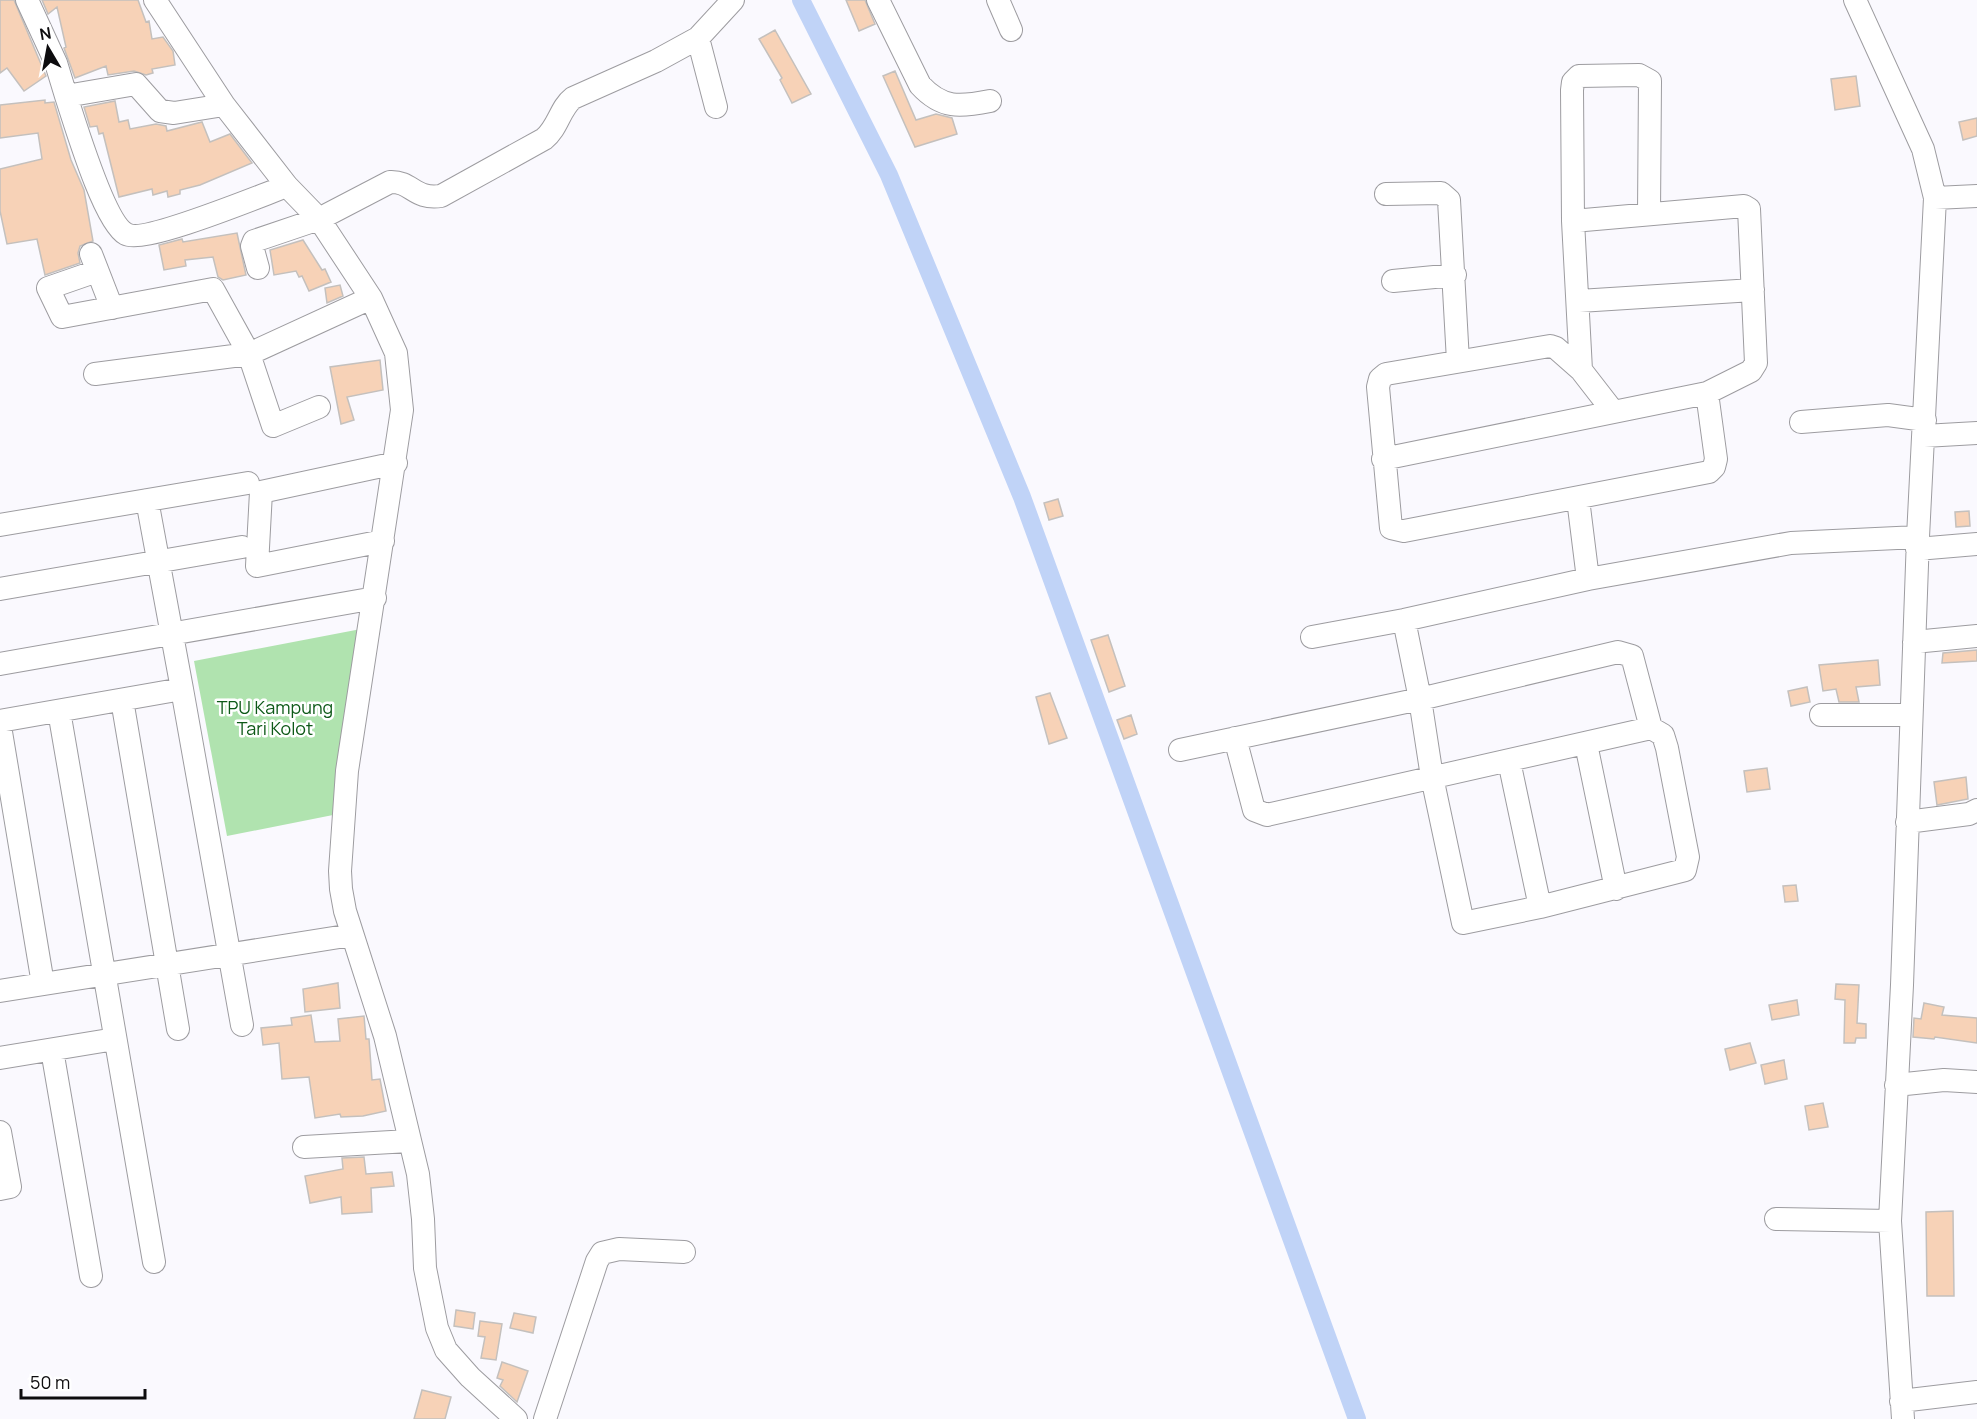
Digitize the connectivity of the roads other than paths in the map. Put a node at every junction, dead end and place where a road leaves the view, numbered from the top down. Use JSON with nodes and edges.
{"nodes":[{"id":1,"x":27,"y":0,"type":"edge"},
{"id":2,"x":155,"y":0,"type":"edge"},
{"id":3,"x":733,"y":0,"type":"edge"},
{"id":4,"x":878,"y":0,"type":"edge"},
{"id":5,"x":998,"y":0,"type":"edge"},
{"id":6,"x":1855,"y":0,"type":"edge"},
{"id":7,"x":1011,"y":30,"type":"dead end"},
{"id":8,"x":698,"y":38,"type":"junction"},
{"id":9,"x":66,"y":96,"type":"junction"},
{"id":10,"x":990,"y":101,"type":"dead end"},
{"id":11,"x":224,"y":105,"type":"junction"},
{"id":12,"x":716,"y":107,"type":"dead end"},
{"id":13,"x":287,"y":186,"type":"junction"},
{"id":14,"x":1386,"y":194,"type":"dead end"},
{"id":15,"x":1977,"y":196,"type":"edge"},
{"id":16,"x":1935,"y":198,"type":"junction"},
{"id":17,"x":1649,"y":213,"type":"junction"},
{"id":18,"x":319,"y":219,"type":"junction"},
{"id":19,"x":1573,"y":221,"type":"junction"},
{"id":20,"x":258,"y":268,"type":"dead end"},
{"id":21,"x":1455,"y":275,"type":"junction"},
{"id":22,"x":1393,"y":281,"type":"dead end"},
{"id":23,"x":1753,"y":290,"type":"junction"},
{"id":24,"x":371,"y":298,"type":"junction"},
{"id":25,"x":1579,"y":301,"type":"junction"},
{"id":26,"x":112,"y":308,"type":"junction"},
{"id":27,"x":249,"y":354,"type":"junction"},
{"id":28,"x":1458,"y":360,"type":"junction"},
{"id":29,"x":1581,"y":370,"type":"junction"},
{"id":30,"x":95,"y":374,"type":"dead end"},
{"id":31,"x":1707,"y":393,"type":"junction"},
{"id":32,"x":319,"y":407,"type":"dead end"},
{"id":33,"x":1612,"y":410,"type":"junction"},
{"id":34,"x":1801,"y":422,"type":"dead end"},
{"id":35,"x":1924,"y":428,"type":"junction"},
{"id":36,"x":1977,"y":433,"type":"edge"},
{"id":37,"x":1383,"y":459,"type":"junction"},
{"id":38,"x":396,"y":463,"type":"junction"},
{"id":39,"x":248,"y":483,"type":"dead end"},
{"id":40,"x":1578,"y":499,"type":"junction"},
{"id":41,"x":147,"y":500,"type":"junction"},
{"id":42,"x":0,"y":525,"type":"edge"},
{"id":43,"x":383,"y":541,"type":"junction"},
{"id":44,"x":1918,"y":543,"type":"junction"},
{"id":45,"x":1977,"y":544,"type":"edge"},
{"id":46,"x":242,"y":547,"type":"dead end"},
{"id":47,"x":159,"y":562,"type":"junction"},
{"id":48,"x":1588,"y":579,"type":"junction"},
{"id":49,"x":0,"y":589,"type":"edge"},
{"id":50,"x":375,"y":598,"type":"junction"},
{"id":51,"x":1404,"y":620,"type":"junction"},
{"id":52,"x":172,"y":635,"type":"junction"},
{"id":53,"x":1977,"y":636,"type":"edge"},
{"id":54,"x":1312,"y":637,"type":"dead end"},
{"id":55,"x":1914,"y":642,"type":"junction"},
{"id":56,"x":0,"y":664,"type":"edge"},
{"id":57,"x":182,"y":689,"type":"junction"},
{"id":58,"x":1420,"y":699,"type":"junction"},
{"id":59,"x":122,"y":700,"type":"junction"},
{"id":60,"x":59,"y":711,"type":"junction"},
{"id":61,"x":1911,"y":715,"type":"junction"},
{"id":62,"x":1821,"y":716,"type":"dead end"},
{"id":63,"x":0,"y":721,"type":"edge"},
{"id":64,"x":0,"y":726,"type":"edge"},
{"id":65,"x":1651,"y":728,"type":"junction"},
{"id":66,"x":1234,"y":738,"type":"junction"},
{"id":67,"x":1586,"y":744,"type":"junction"},
{"id":68,"x":1180,"y":750,"type":"dead end"},
{"id":69,"x":1509,"y":761,"type":"junction"},
{"id":70,"x":1431,"y":777,"type":"junction"},
{"id":71,"x":1977,"y":810,"type":"edge"},
{"id":72,"x":1907,"y":822,"type":"junction"},
{"id":73,"x":1616,"y":889,"type":"junction"},
{"id":74,"x":1540,"y":908,"type":"junction"},
{"id":75,"x":352,"y":935,"type":"junction"},
{"id":76,"x":230,"y":953,"type":"junction"},
{"id":77,"x":167,"y":963,"type":"junction"},
{"id":78,"x":104,"y":973,"type":"junction"},
{"id":79,"x":42,"y":984,"type":"junction"},
{"id":80,"x":0,"y":991,"type":"edge"},
{"id":81,"x":242,"y":1025,"type":"dead end"},
{"id":82,"x":178,"y":1029,"type":"dead end"},
{"id":83,"x":115,"y":1039,"type":"junction"},
{"id":84,"x":52,"y":1050,"type":"junction"},
{"id":85,"x":0,"y":1058,"type":"edge"},
{"id":86,"x":1977,"y":1082,"type":"edge"},
{"id":87,"x":1896,"y":1085,"type":"junction"},
{"id":88,"x":0,"y":1132,"type":"edge"},
{"id":89,"x":409,"y":1141,"type":"junction"},
{"id":90,"x":304,"y":1147,"type":"dead end"},
{"id":91,"x":0,"y":1189,"type":"edge"},
{"id":92,"x":1776,"y":1219,"type":"dead end"},
{"id":93,"x":1890,"y":1221,"type":"junction"},
{"id":94,"x":684,"y":1252,"type":"dead end"},
{"id":95,"x":154,"y":1262,"type":"dead end"},
{"id":96,"x":91,"y":1276,"type":"dead end"},
{"id":97,"x":1977,"y":1392,"type":"edge"},
{"id":98,"x":1902,"y":1410,"type":"edge"},
{"id":99,"x":516,"y":1419,"type":"edge"},
{"id":100,"x":545,"y":1419,"type":"edge"}],
"edges":[{"from":1,"to":9,"type":"street"},
{"from":2,"to":11,"type":"street"},
{"from":3,"to":8,"type":"street"},
{"from":4,"to":10,"type":"street"},
{"from":5,"to":7,"type":"street"},
{"from":6,"to":16,"type":"street"},
{"from":8,"to":12,"type":"street"},
{"from":8,"to":18,"type":"street"},
{"from":9,"to":11,"type":"street"},
{"from":9,"to":13,"type":"street"},
{"from":11,"to":13,"type":"street"},
{"from":13,"to":18,"type":"street"},
{"from":14,"to":21,"type":"street"},
{"from":15,"to":16,"type":"street"},
{"from":16,"to":35,"type":"street"},
{"from":17,"to":19,"type":"street"},
{"from":17,"to":19,"type":"street"},
{"from":17,"to":23,"type":"street"},
{"from":18,"to":20,"type":"street"},
{"from":18,"to":24,"type":"street"},
{"from":19,"to":25,"type":"street"},
{"from":21,"to":22,"type":"street"},
{"from":21,"to":28,"type":"street"},
{"from":23,"to":25,"type":"street"},
{"from":23,"to":31,"type":"street"},
{"from":24,"to":27,"type":"street"},
{"from":24,"to":38,"type":"street"},
{"from":25,"to":29,"type":"street"},
{"from":26,"to":26,"type":"street"},
{"from":26,"to":27,"type":"street"},
{"from":27,"to":30,"type":"street"},
{"from":27,"to":32,"type":"street"},
{"from":28,"to":29,"type":"street"},
{"from":28,"to":37,"type":"street"},
{"from":29,"to":33,"type":"street"},
{"from":31,"to":33,"type":"street"},
{"from":31,"to":40,"type":"street"},
{"from":33,"to":37,"type":"street"},
{"from":34,"to":35,"type":"street"},
{"from":35,"to":36,"type":"street"},
{"from":35,"to":44,"type":"street"},
{"from":37,"to":40,"type":"street"},
{"from":38,"to":43,"type":"street"},
{"from":38,"to":43,"type":"street"},
{"from":39,"to":41,"type":"street"},
{"from":40,"to":48,"type":"street"},
{"from":41,"to":42,"type":"street"},
{"from":41,"to":47,"type":"street"},
{"from":43,"to":50,"type":"street"},
{"from":44,"to":45,"type":"street"},
{"from":44,"to":48,"type":"street"},
{"from":44,"to":55,"type":"street"},
{"from":46,"to":47,"type":"street"},
{"from":47,"to":49,"type":"street"},
{"from":47,"to":52,"type":"street"},
{"from":48,"to":51,"type":"street"},
{"from":50,"to":52,"type":"street"},
{"from":50,"to":75,"type":"street"},
{"from":51,"to":54,"type":"street"},
{"from":51,"to":58,"type":"street"},
{"from":52,"to":56,"type":"street"},
{"from":52,"to":57,"type":"street"},
{"from":53,"to":55,"type":"street"},
{"from":55,"to":61,"type":"street"},
{"from":57,"to":59,"type":"street"},
{"from":57,"to":76,"type":"street"},
{"from":58,"to":65,"type":"street"},
{"from":58,"to":66,"type":"street"},
{"from":58,"to":70,"type":"street"},
{"from":59,"to":60,"type":"street"},
{"from":59,"to":77,"type":"street"},
{"from":60,"to":63,"type":"street"},
{"from":60,"to":78,"type":"street"},
{"from":61,"to":62,"type":"street"},
{"from":61,"to":72,"type":"street"},
{"from":64,"to":79,"type":"street"},
{"from":65,"to":67,"type":"street"},
{"from":65,"to":73,"type":"street"},
{"from":66,"to":68,"type":"street"},
{"from":66,"to":70,"type":"street"},
{"from":67,"to":69,"type":"street"},
{"from":67,"to":73,"type":"street"},
{"from":69,"to":70,"type":"street"},
{"from":69,"to":74,"type":"street"},
{"from":70,"to":74,"type":"street"},
{"from":71,"to":72,"type":"street"},
{"from":72,"to":87,"type":"street"},
{"from":73,"to":74,"type":"street"},
{"from":75,"to":76,"type":"street"},
{"from":75,"to":89,"type":"street"},
{"from":76,"to":77,"type":"street"},
{"from":76,"to":81,"type":"street"},
{"from":77,"to":78,"type":"street"},
{"from":77,"to":82,"type":"street"},
{"from":78,"to":79,"type":"street"},
{"from":78,"to":83,"type":"street"},
{"from":79,"to":80,"type":"street"},
{"from":83,"to":84,"type":"street"},
{"from":83,"to":95,"type":"street"},
{"from":84,"to":85,"type":"street"},
{"from":84,"to":96,"type":"street"},
{"from":86,"to":87,"type":"street"},
{"from":87,"to":93,"type":"street"},
{"from":88,"to":91,"type":"street"},
{"from":89,"to":90,"type":"street"},
{"from":89,"to":99,"type":"street"},
{"from":92,"to":93,"type":"street"},
{"from":93,"to":98,"type":"street"},
{"from":94,"to":100,"type":"street"},
{"from":97,"to":98,"type":"street"}]}
